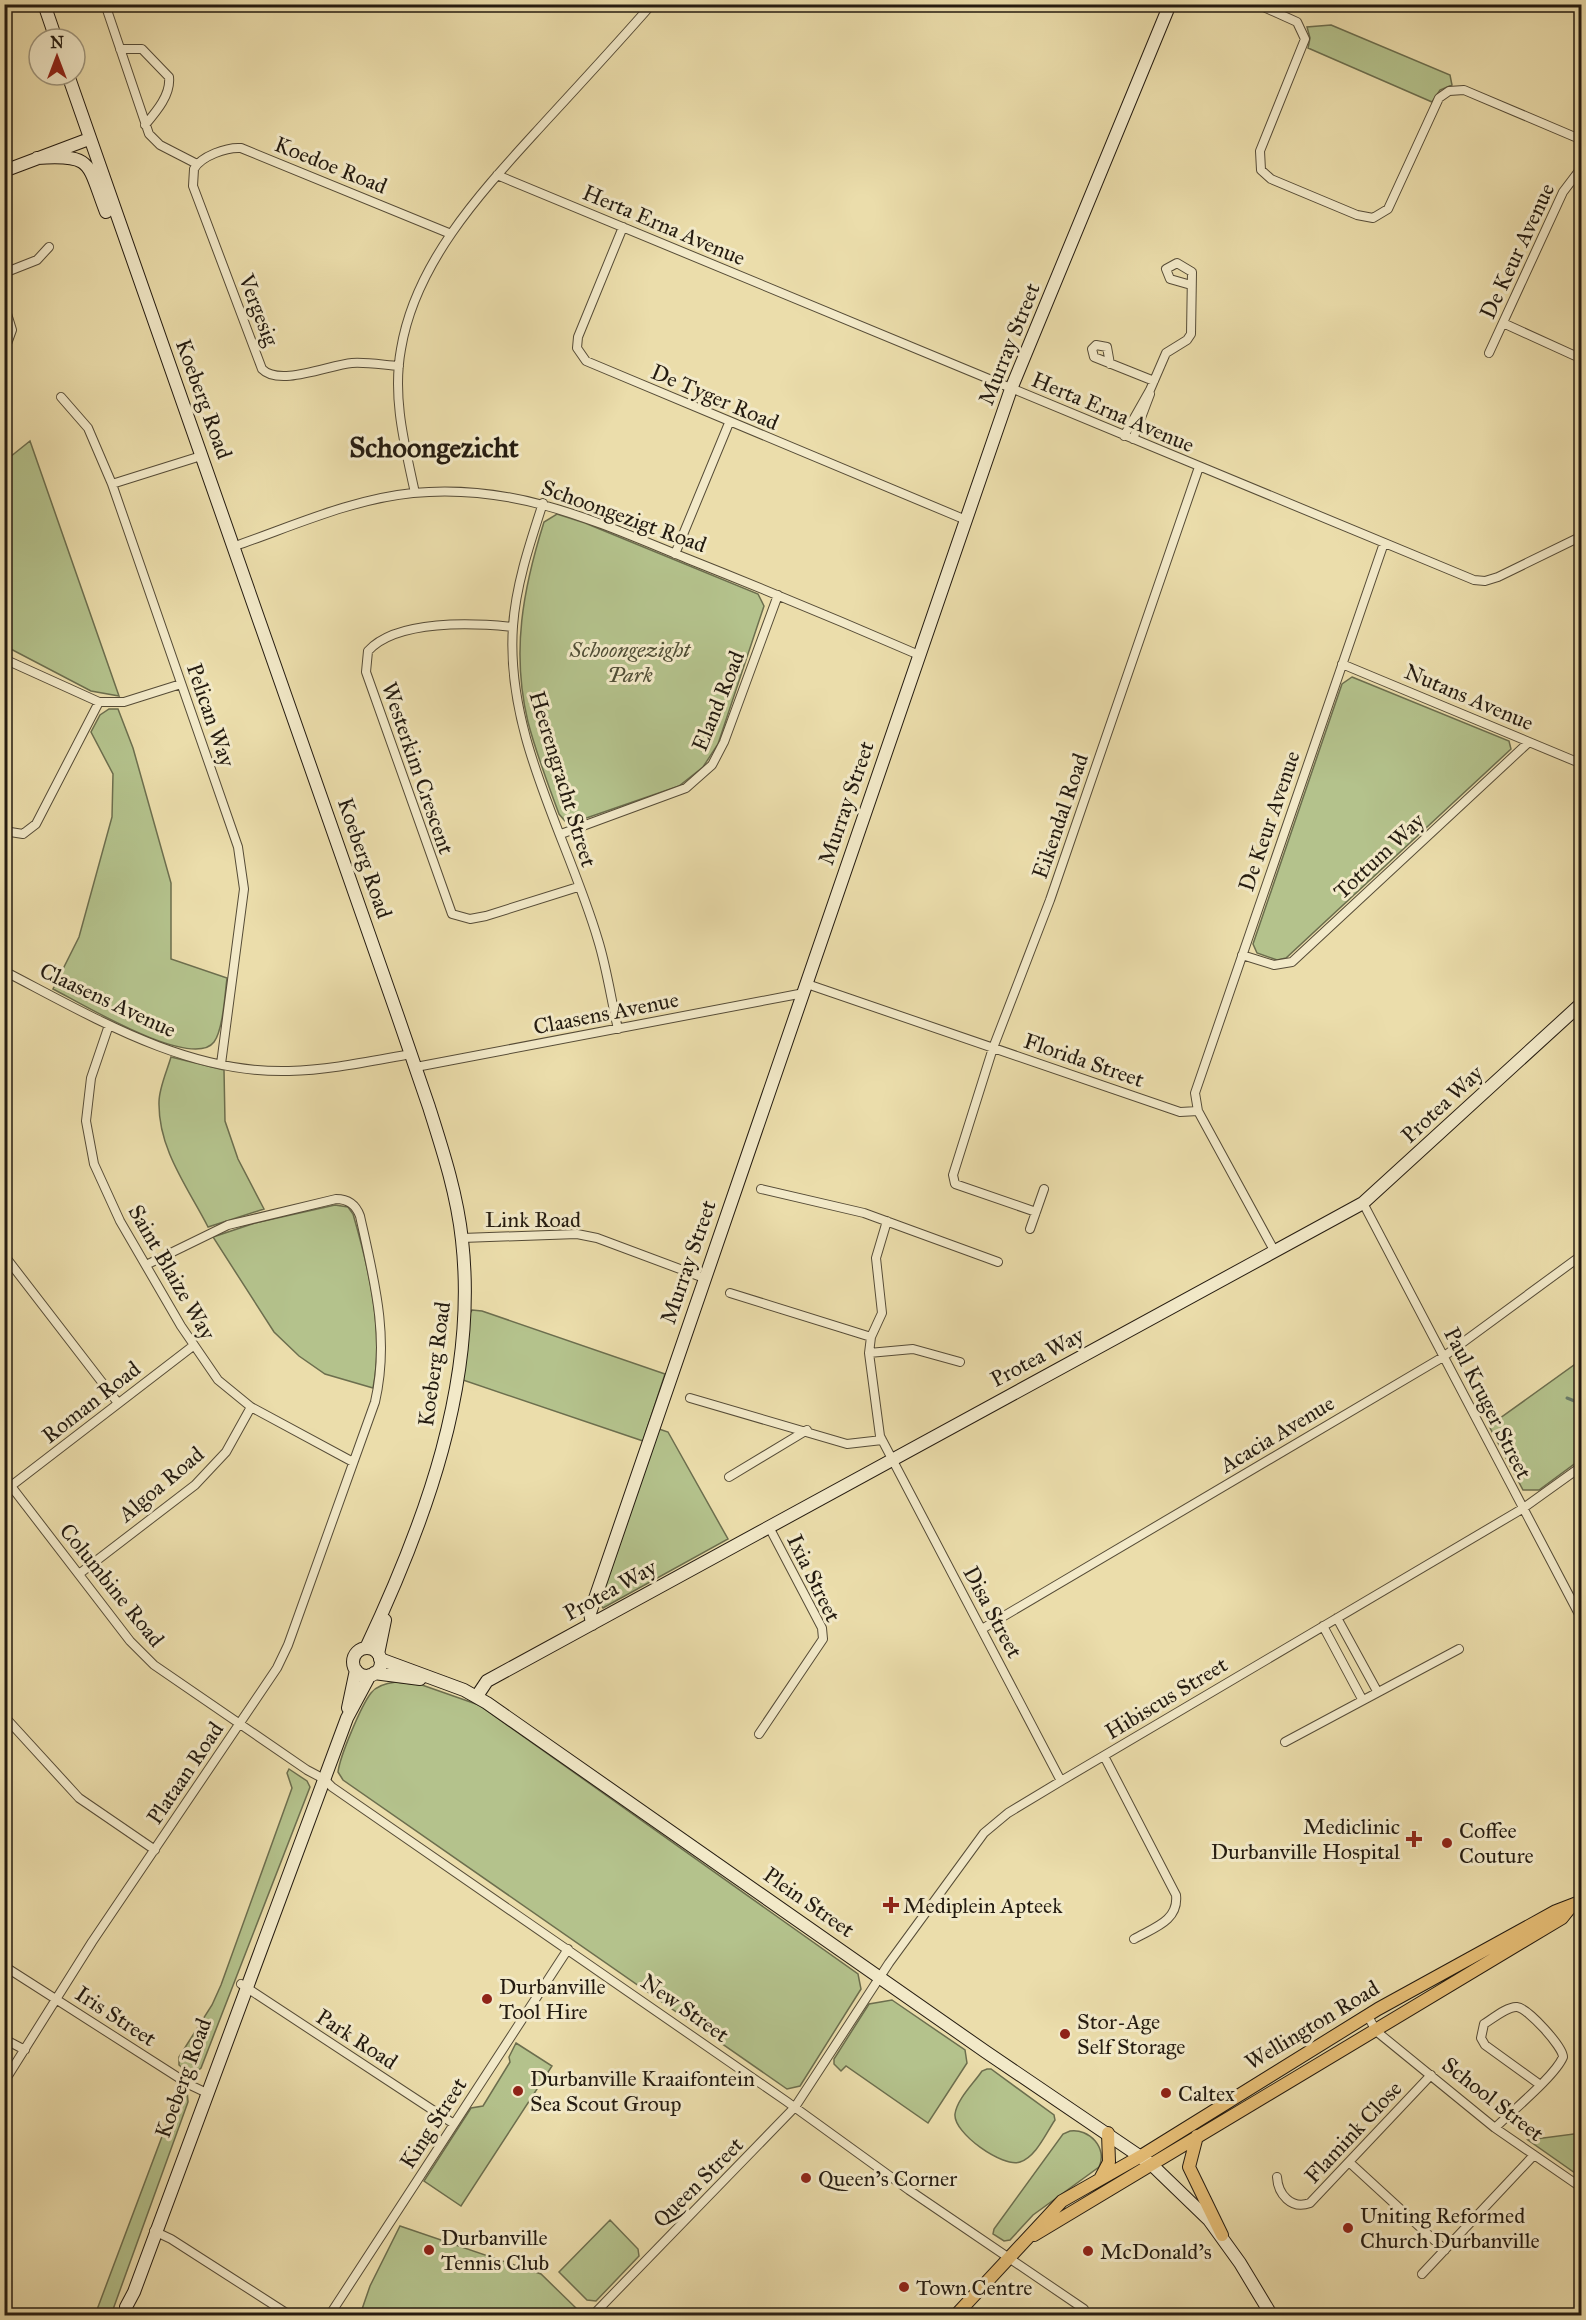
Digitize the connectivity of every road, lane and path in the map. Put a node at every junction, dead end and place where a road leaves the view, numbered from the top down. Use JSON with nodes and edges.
{"nodes":[{"id":1,"x":44,"y":4,"type":"edge"},
{"id":2,"x":105,"y":4,"type":"edge"},
{"id":3,"x":652,"y":4,"type":"edge"},
{"id":4,"x":1170,"y":4,"type":"edge"},
{"id":5,"x":1257,"y":4,"type":"edge"},
{"id":6,"x":52,"y":27,"type":"edge"},
{"id":7,"x":120,"y":49,"type":"junction"},
{"id":8,"x":72,"y":87,"type":"edge"},
{"id":9,"x":145,"y":125,"type":"junction"},
{"id":10,"x":89,"y":139,"type":"junction"},
{"id":11,"x":1581,"y":140,"type":"edge"},
{"id":12,"x":37,"y":158,"type":"junction"},
{"id":13,"x":197,"y":164,"type":"junction"},
{"id":14,"x":1581,"y":167,"type":"edge"},
{"id":15,"x":5,"y":171,"type":"edge"},
{"id":16,"x":497,"y":174,"type":"junction"},
{"id":17,"x":623,"y":227,"type":"junction"},
{"id":18,"x":122,"y":233,"type":"junction"},
{"id":19,"x":451,"y":234,"type":"junction"},
{"id":20,"x":50,"y":247,"type":"dead end"},
{"id":21,"x":4,"y":273,"type":"edge"},
{"id":22,"x":1191,"y":285,"type":"dead end"},
{"id":23,"x":4,"y":304,"type":"edge"},
{"id":24,"x":1503,"y":324,"type":"junction"},
{"id":25,"x":4,"y":352,"type":"edge"},
{"id":26,"x":1489,"y":352,"type":"dead end"},
{"id":27,"x":1581,"y":359,"type":"edge"},
{"id":28,"x":1110,"y":364,"type":"dead end"},
{"id":29,"x":399,"y":366,"type":"junction"},
{"id":30,"x":1152,"y":386,"type":"junction"},
{"id":31,"x":1011,"y":389,"type":"junction"},
{"id":32,"x":61,"y":396,"type":"dead end"},
{"id":33,"x":729,"y":423,"type":"junction"},
{"id":34,"x":1129,"y":437,"type":"junction"},
{"id":35,"x":201,"y":456,"type":"junction"},
{"id":36,"x":1199,"y":467,"type":"junction"},
{"id":37,"x":112,"y":484,"type":"junction"},
{"id":38,"x":415,"y":493,"type":"junction"},
{"id":39,"x":543,"y":503,"type":"junction"},
{"id":40,"x":966,"y":520,"type":"junction"},
{"id":41,"x":1581,"y":536,"type":"edge"},
{"id":42,"x":1384,"y":543,"type":"junction"},
{"id":43,"x":235,"y":546,"type":"junction"},
{"id":44,"x":675,"y":554,"type":"junction"},
{"id":45,"x":778,"y":595,"type":"junction"},
{"id":46,"x":513,"y":627,"type":"junction"},
{"id":47,"x":919,"y":655,"type":"junction"},
{"id":48,"x":4,"y":659,"type":"edge"},
{"id":49,"x":1342,"y":664,"type":"junction"},
{"id":50,"x":181,"y":684,"type":"junction"},
{"id":51,"x":99,"y":702,"type":"junction"},
{"id":52,"x":1529,"y":742,"type":"junction"},
{"id":53,"x":1581,"y":764,"type":"edge"},
{"id":54,"x":4,"y":831,"type":"edge"},
{"id":55,"x":561,"y":834,"type":"junction"},
{"id":56,"x":578,"y":887,"type":"junction"},
{"id":57,"x":1242,"y":955,"type":"junction"},
{"id":58,"x":4,"y":971,"type":"edge"},
{"id":59,"x":805,"y":989,"type":"junction"},
{"id":60,"x":1581,"y":1003,"type":"edge"},
{"id":61,"x":109,"y":1025,"type":"junction"},
{"id":62,"x":618,"y":1029,"type":"junction"},
{"id":63,"x":993,"y":1048,"type":"junction"},
{"id":64,"x":411,"y":1054,"type":"junction"},
{"id":65,"x":220,"y":1064,"type":"junction"},
{"id":66,"x":416,"y":1067,"type":"junction"},
{"id":67,"x":1198,"y":1111,"type":"junction"},
{"id":68,"x":761,"y":1189,"type":"dead end"},
{"id":69,"x":1044,"y":1189,"type":"dead end"},
{"id":70,"x":1363,"y":1203,"type":"junction"},
{"id":71,"x":1036,"y":1212,"type":"junction"},
{"id":72,"x":887,"y":1221,"type":"junction"},
{"id":73,"x":1030,"y":1229,"type":"dead end"},
{"id":74,"x":462,"y":1238,"type":"junction"},
{"id":75,"x":1275,"y":1252,"type":"junction"},
{"id":76,"x":4,"y":1255,"type":"edge"},
{"id":77,"x":1581,"y":1255,"type":"edge"},
{"id":78,"x":998,"y":1262,"type":"dead end"},
{"id":79,"x":146,"y":1265,"type":"junction"},
{"id":80,"x":704,"y":1278,"type":"junction"},
{"id":81,"x":730,"y":1293,"type":"dead end"},
{"id":82,"x":872,"y":1337,"type":"junction"},
{"id":83,"x":193,"y":1346,"type":"junction"},
{"id":84,"x":869,"y":1353,"type":"junction"},
{"id":85,"x":1443,"y":1357,"type":"junction"},
{"id":86,"x":960,"y":1362,"type":"dead end"},
{"id":87,"x":690,"y":1398,"type":"dead end"},
{"id":88,"x":118,"y":1403,"type":"junction"},
{"id":89,"x":251,"y":1407,"type":"junction"},
{"id":90,"x":807,"y":1430,"type":"junction"},
{"id":91,"x":882,"y":1440,"type":"junction"},
{"id":92,"x":893,"y":1460,"type":"junction"},
{"id":93,"x":353,"y":1462,"type":"junction"},
{"id":94,"x":1581,"y":1466,"type":"edge"},
{"id":95,"x":729,"y":1477,"type":"dead end"},
{"id":96,"x":4,"y":1478,"type":"edge"},
{"id":97,"x":11,"y":1486,"type":"junction"},
{"id":98,"x":1522,"y":1509,"type":"junction"},
{"id":99,"x":769,"y":1527,"type":"junction"},
{"id":100,"x":79,"y":1574,"type":"junction"},
{"id":101,"x":388,"y":1604,"type":"junction"},
{"id":102,"x":1336,"y":1618,"type":"junction"},
{"id":103,"x":1581,"y":1620,"type":"edge"},
{"id":104,"x":592,"y":1624,"type":"junction"},
{"id":105,"x":1323,"y":1626,"type":"junction"},
{"id":106,"x":982,"y":1629,"type":"junction"},
{"id":107,"x":366,"y":1648,"type":"junction"},
{"id":108,"x":1459,"y":1649,"type":"dead end"},
{"id":109,"x":379,"y":1657,"type":"junction"},
{"id":110,"x":356,"y":1670,"type":"junction"},
{"id":111,"x":372,"y":1674,"type":"junction"},
{"id":112,"x":451,"y":1685,"type":"junction"},
{"id":113,"x":1377,"y":1691,"type":"junction"},
{"id":114,"x":477,"y":1696,"type":"junction"},
{"id":115,"x":1362,"y":1699,"type":"junction"},
{"id":116,"x":4,"y":1716,"type":"edge"},
{"id":117,"x":347,"y":1718,"type":"junction"},
{"id":118,"x":239,"y":1725,"type":"junction"},
{"id":119,"x":759,"y":1734,"type":"dead end"},
{"id":120,"x":1285,"y":1742,"type":"dead end"},
{"id":121,"x":1104,"y":1756,"type":"junction"},
{"id":122,"x":324,"y":1779,"type":"junction"},
{"id":123,"x":1061,"y":1781,"type":"junction"},
{"id":124,"x":155,"y":1850,"type":"junction"},
{"id":125,"x":1581,"y":1901,"type":"edge"},
{"id":126,"x":1570,"y":1908,"type":"junction"},
{"id":127,"x":1134,"y":1938,"type":"dead end"},
{"id":128,"x":568,"y":1949,"type":"junction"},
{"id":129,"x":4,"y":1966,"type":"edge"},
{"id":130,"x":880,"y":1977,"type":"junction"},
{"id":131,"x":244,"y":1986,"type":"junction"},
{"id":132,"x":58,"y":2000,"type":"junction"},
{"id":133,"x":1373,"y":2013,"type":"junction"},
{"id":134,"x":1383,"y":2030,"type":"junction"},
{"id":135,"x":4,"y":2039,"type":"edge"},
{"id":136,"x":25,"y":2050,"type":"junction"},
{"id":137,"x":1431,"y":2075,"type":"junction"},
{"id":138,"x":4,"y":2082,"type":"edge"},
{"id":139,"x":1539,"y":2084,"type":"junction"},
{"id":140,"x":205,"y":2092,"type":"junction"},
{"id":141,"x":795,"y":2107,"type":"junction"},
{"id":142,"x":454,"y":2124,"type":"junction"},
{"id":143,"x":1495,"y":2128,"type":"junction"},
{"id":144,"x":1108,"y":2133,"type":"junction"},
{"id":145,"x":1197,"y":2136,"type":"junction"},
{"id":146,"x":1534,"y":2155,"type":"junction"},
{"id":147,"x":1146,"y":2160,"type":"junction"},
{"id":148,"x":1349,"y":2162,"type":"junction"},
{"id":149,"x":1276,"y":2177,"type":"dead end"},
{"id":150,"x":1099,"y":2180,"type":"junction"},
{"id":151,"x":1581,"y":2188,"type":"edge"},
{"id":152,"x":154,"y":2231,"type":"junction"},
{"id":153,"x":1222,"y":2235,"type":"junction"},
{"id":154,"x":1029,"y":2238,"type":"junction"},
{"id":155,"x":1445,"y":2250,"type":"junction"},
{"id":156,"x":1011,"y":2257,"type":"junction"},
{"id":157,"x":1422,"y":2274,"type":"dead end"},
{"id":158,"x":124,"y":2311,"type":"edge"},
{"id":159,"x":1081,"y":2312,"type":"edge"},
{"id":160,"x":291,"y":2316,"type":"edge"},
{"id":161,"x":329,"y":2316,"type":"edge"},
{"id":162,"x":592,"y":2316,"type":"edge"},
{"id":163,"x":955,"y":2316,"type":"edge"},
{"id":164,"x":1272,"y":2316,"type":"edge"}],
"edges":[{"from":1,"to":6,"type":"street"},
{"from":2,"to":7,"type":"street"},
{"from":3,"to":16,"type":"street"},
{"from":4,"to":31,"type":"street","name":"Murray Street"},
{"from":5,"to":11,"type":"street"},
{"from":7,"to":9,"type":"street"},
{"from":7,"to":9,"type":"street"},
{"from":8,"to":10,"type":"street","name":"Koeberg Road"},
{"from":9,"to":13,"type":"street"},
{"from":10,"to":12,"type":"street"},
{"from":10,"to":18,"type":"street","name":"Koeberg Road"},
{"from":12,"to":15,"type":"street"},
{"from":12,"to":18,"type":"street"},
{"from":13,"to":19,"type":"street","name":"Koedoe Road"},
{"from":13,"to":29,"type":"street","name":"Vergesig"},
{"from":14,"to":24,"type":"street","name":"De Keur Avenue"},
{"from":16,"to":17,"type":"street","name":"Herta Erna Avenue"},
{"from":16,"to":19,"type":"street"},
{"from":17,"to":31,"type":"street","name":"Herta Erna Avenue"},
{"from":17,"to":33,"type":"street","name":"De Tyger Road"},
{"from":18,"to":35,"type":"street","name":"Koeberg Road"},
{"from":19,"to":29,"type":"street"},
{"from":20,"to":21,"type":"street"},
{"from":22,"to":30,"type":"street"},
{"from":23,"to":25,"type":"street"},
{"from":24,"to":26,"type":"street","name":"De Keur Avenue"},
{"from":24,"to":27,"type":"street"},
{"from":28,"to":30,"type":"street"},
{"from":29,"to":38,"type":"street"},
{"from":30,"to":34,"type":"street"},
{"from":31,"to":34,"type":"street","name":"Herta Erna Avenue"},
{"from":31,"to":40,"type":"street","name":"Murray Street"},
{"from":32,"to":37,"type":"street","name":"Pelican Way"},
{"from":33,"to":40,"type":"street","name":"De Tyger Road"},
{"from":33,"to":44,"type":"street"},
{"from":34,"to":36,"type":"street","name":"Herta Erna Avenue"},
{"from":35,"to":37,"type":"street"},
{"from":35,"to":43,"type":"street","name":"Koeberg Road"},
{"from":36,"to":42,"type":"street","name":"Herta Erna Avenue"},
{"from":36,"to":63,"type":"street","name":"Eikendal Road"},
{"from":37,"to":50,"type":"street","name":"Pelican Way"},
{"from":38,"to":39,"type":"street","name":"Schoongezigt Road"},
{"from":38,"to":43,"type":"street","name":"Schoongezigt Road"},
{"from":39,"to":44,"type":"street","name":"Schoongezigt Road"},
{"from":39,"to":46,"type":"street","name":"Heerengracht Street"},
{"from":40,"to":47,"type":"street","name":"Murray Street"},
{"from":41,"to":42,"type":"street","name":"Herta Erna Avenue"},
{"from":42,"to":49,"type":"street","name":"De Keur Avenue"},
{"from":43,"to":64,"type":"street","name":"Koeberg Road"},
{"from":44,"to":45,"type":"street","name":"Schoongezigt Road"},
{"from":45,"to":47,"type":"street","name":"Schoongezigt Road"},
{"from":45,"to":55,"type":"street","name":"Eland Road"},
{"from":46,"to":55,"type":"street","name":"Heerengracht Street"},
{"from":46,"to":56,"type":"street","name":"Westerkim Crescent"},
{"from":47,"to":59,"type":"street","name":"Murray Street"},
{"from":48,"to":51,"type":"street"},
{"from":49,"to":52,"type":"street","name":"Nutans Avenue"},
{"from":49,"to":57,"type":"street","name":"De Keur Avenue"},
{"from":50,"to":51,"type":"street"},
{"from":50,"to":65,"type":"street","name":"Pelican Way"},
{"from":51,"to":54,"type":"street"},
{"from":52,"to":53,"type":"street","name":"Nutans Avenue"},
{"from":52,"to":57,"type":"street","name":"Tottum Way"},
{"from":55,"to":56,"type":"street","name":"Heerengracht Street"},
{"from":56,"to":62,"type":"street","name":"Heerengracht Street"},
{"from":57,"to":67,"type":"street","name":"De Keur Avenue"},
{"from":58,"to":61,"type":"street","name":"Claasens Avenue"},
{"from":59,"to":62,"type":"street","name":"Claasens Avenue"},
{"from":59,"to":63,"type":"street","name":"Florida Street"},
{"from":59,"to":80,"type":"street","name":"Murray Street"},
{"from":60,"to":70,"type":"street","name":"Protea Way"},
{"from":61,"to":65,"type":"street","name":"Claasens Avenue"},
{"from":61,"to":79,"type":"street","name":"Saint Blaize Way"},
{"from":62,"to":66,"type":"street","name":"Claasens Avenue"},
{"from":63,"to":67,"type":"street","name":"Florida Street"},
{"from":63,"to":71,"type":"street","name":"Eikendal Road"},
{"from":64,"to":65,"type":"street","name":"Claasens Avenue"},
{"from":64,"to":66,"type":"street","name":"Koeberg Road"},
{"from":66,"to":74,"type":"street","name":"Koeberg Road"},
{"from":67,"to":75,"type":"street"},
{"from":68,"to":72,"type":"street"},
{"from":69,"to":71,"type":"street"},
{"from":70,"to":75,"type":"street","name":"Protea Way"},
{"from":70,"to":85,"type":"street","name":"Paul Kruger Street"},
{"from":71,"to":73,"type":"street"},
{"from":72,"to":78,"type":"street"},
{"from":72,"to":82,"type":"street","name":"Disa Street"},
{"from":74,"to":80,"type":"street","name":"Link Road"},
{"from":74,"to":101,"type":"street","name":"Koeberg Road"},
{"from":75,"to":92,"type":"street","name":"Protea Way"},
{"from":76,"to":88,"type":"street"},
{"from":77,"to":85,"type":"street","name":"Acacia Avenue"},
{"from":79,"to":83,"type":"street","name":"Saint Blaize Way"},
{"from":79,"to":93,"type":"street","name":"Plataan Road"},
{"from":80,"to":104,"type":"street","name":"Murray Street"},
{"from":81,"to":82,"type":"street"},
{"from":82,"to":84,"type":"street","name":"Disa Street"},
{"from":83,"to":88,"type":"street","name":"Roman Road"},
{"from":83,"to":89,"type":"street","name":"Saint Blaize Way"},
{"from":84,"to":86,"type":"street"},
{"from":84,"to":91,"type":"street","name":"Disa Street"},
{"from":85,"to":98,"type":"street","name":"Paul Kruger Street"},
{"from":85,"to":106,"type":"street","name":"Acacia Avenue"},
{"from":87,"to":90,"type":"street"},
{"from":88,"to":97,"type":"street","name":"Roman Road"},
{"from":89,"to":93,"type":"street","name":"Saint Blaize Way"},
{"from":89,"to":100,"type":"street","name":"Algoa Road"},
{"from":90,"to":91,"type":"street"},
{"from":90,"to":95,"type":"street"},
{"from":91,"to":92,"type":"street","name":"Disa Street"},
{"from":92,"to":99,"type":"street","name":"Protea Way"},
{"from":92,"to":106,"type":"street","name":"Disa Street"},
{"from":93,"to":118,"type":"street","name":"Plataan Road"},
{"from":94,"to":98,"type":"street","name":"Hibiscus Street"},
{"from":96,"to":97,"type":"street","name":"Columbine Road"},
{"from":97,"to":100,"type":"street","name":"Columbine Road"},
{"from":98,"to":102,"type":"street","name":"Hibiscus Street"},
{"from":98,"to":103,"type":"street","name":"Paul Kruger Street"},
{"from":99,"to":104,"type":"street","name":"Protea Way"},
{"from":99,"to":119,"type":"street","name":"Ixia Street"},
{"from":100,"to":118,"type":"street","name":"Columbine Road"},
{"from":101,"to":107,"type":"street","name":"Koeberg Road"},
{"from":101,"to":109,"type":"street","name":"Koeberg Road"},
{"from":102,"to":105,"type":"street","name":"Hibiscus Street"},
{"from":102,"to":113,"type":"street"},
{"from":104,"to":114,"type":"street","name":"Protea Way"},
{"from":105,"to":115,"type":"street"},
{"from":105,"to":121,"type":"street","name":"Hibiscus Street"},
{"from":106,"to":123,"type":"street","name":"Disa Street"},
{"from":107,"to":109,"type":"street"},
{"from":107,"to":110,"type":"street"},
{"from":108,"to":113,"type":"street"},
{"from":109,"to":111,"type":"street"},
{"from":109,"to":112,"type":"street","name":"Plein Street"},
{"from":110,"to":111,"type":"street"},
{"from":110,"to":117,"type":"street","name":"Koeberg Road"},
{"from":111,"to":112,"type":"street","name":"Plein Street"},
{"from":111,"to":117,"type":"street","name":"Koeberg Road"},
{"from":112,"to":114,"type":"street","name":"Plein Street"},
{"from":113,"to":115,"type":"street"},
{"from":114,"to":130,"type":"street","name":"Plein Street"},
{"from":115,"to":120,"type":"street"},
{"from":116,"to":124,"type":"street"},
{"from":117,"to":122,"type":"street","name":"Koeberg Road"},
{"from":118,"to":122,"type":"street","name":"Columbine Road"},
{"from":118,"to":124,"type":"street","name":"Plataan Road"},
{"from":121,"to":123,"type":"street","name":"Hibiscus Street"},
{"from":121,"to":127,"type":"street"},
{"from":122,"to":128,"type":"street","name":"New Street"},
{"from":122,"to":131,"type":"street","name":"Koeberg Road"},
{"from":123,"to":130,"type":"street","name":"Hibiscus Street"},
{"from":124,"to":132,"type":"street","name":"Plataan Road"},
{"from":125,"to":126,"type":"main road","name":"Wellington Road"},
{"from":126,"to":133,"type":"main road","name":"Wellington Road"},
{"from":126,"to":134,"type":"main road","name":"Wellington Road"},
{"from":128,"to":141,"type":"street","name":"New Street"},
{"from":128,"to":142,"type":"street","name":"King Street"},
{"from":129,"to":132,"type":"street","name":"Iris Street"},
{"from":130,"to":141,"type":"street","name":"Queen Street"},
{"from":130,"to":144,"type":"street","name":"Plein Street"},
{"from":131,"to":140,"type":"street","name":"Koeberg Road"},
{"from":131,"to":142,"type":"street","name":"Park Road"},
{"from":132,"to":136,"type":"street","name":"Plataan Road"},
{"from":132,"to":140,"type":"street","name":"Iris Street"},
{"from":133,"to":134,"type":"street","name":"School Street"},
{"from":133,"to":147,"type":"main road","name":"Wellington Road"},
{"from":134,"to":137,"type":"street","name":"School Street"},
{"from":134,"to":145,"type":"main road","name":"Wellington Road"},
{"from":135,"to":136,"type":"street"},
{"from":136,"to":138,"type":"street","name":"Plataan Road"},
{"from":137,"to":143,"type":"street","name":"School Street"},
{"from":137,"to":148,"type":"street","name":"Flamink Close"},
{"from":139,"to":139,"type":"street"},
{"from":139,"to":143,"type":"street"},
{"from":140,"to":152,"type":"street","name":"Koeberg Road"},
{"from":141,"to":156,"type":"street","name":"New Street"},
{"from":141,"to":162,"type":"street","name":"Queen Street"},
{"from":142,"to":161,"type":"street","name":"King Street"},
{"from":143,"to":146,"type":"street","name":"School Street"},
{"from":144,"to":147,"type":"street","name":"Plein Street"},
{"from":144,"to":150,"type":"main road"},
{"from":145,"to":147,"type":"main road","name":"Wellington Road"},
{"from":145,"to":153,"type":"main road"},
{"from":146,"to":151,"type":"street","name":"School Street"},
{"from":146,"to":155,"type":"street"},
{"from":147,"to":150,"type":"main road","name":"Wellington Road"},
{"from":147,"to":153,"type":"street","name":"Plein Street"},
{"from":147,"to":154,"type":"main road","name":"Wellington Road"},
{"from":148,"to":149,"type":"street","name":"Flamink Close"},
{"from":148,"to":155,"type":"street"},
{"from":150,"to":154,"type":"main road","name":"Wellington Road"},
{"from":152,"to":158,"type":"street","name":"Koeberg Road"},
{"from":152,"to":160,"type":"street"},
{"from":153,"to":164,"type":"street","name":"Plein Street"},
{"from":154,"to":156,"type":"main road","name":"Wellington Road"},
{"from":155,"to":157,"type":"street"},
{"from":156,"to":159,"type":"street","name":"New Street"},
{"from":156,"to":163,"type":"main road","name":"Wellington Road"}]}
